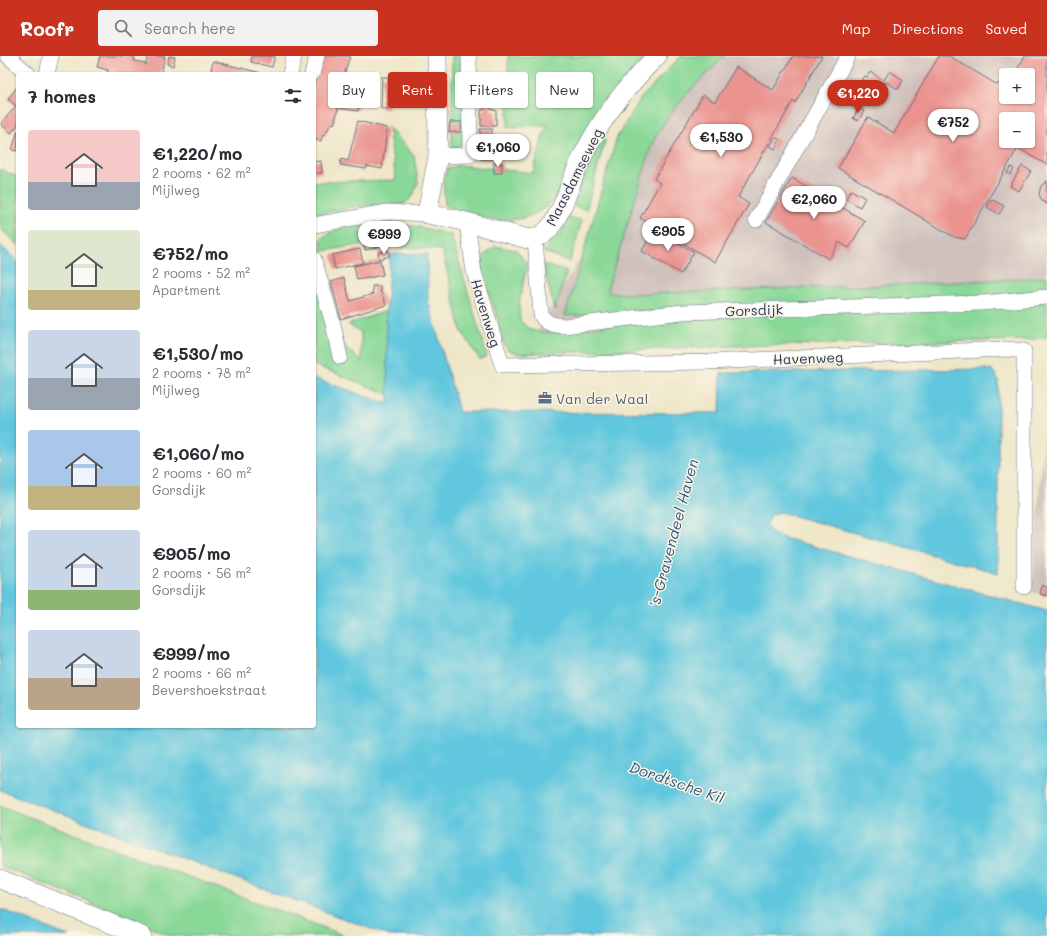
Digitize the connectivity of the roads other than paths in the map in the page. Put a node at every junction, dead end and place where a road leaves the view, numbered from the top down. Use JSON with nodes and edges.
{"nodes":[{"id":1,"x":8,"y":56,"type":"edge"},
{"id":2,"x":51,"y":56,"type":"edge"},
{"id":3,"x":294,"y":56,"type":"edge"},
{"id":4,"x":317,"y":56,"type":"edge"},
{"id":5,"x":437,"y":56,"type":"edge"},
{"id":6,"x":469,"y":56,"type":"edge"},
{"id":7,"x":657,"y":56,"type":"edge"},
{"id":8,"x":848,"y":56,"type":"edge"},
{"id":9,"x":26,"y":72,"type":"edge"},
{"id":10,"x":47,"y":72,"type":"edge"},
{"id":11,"x":290,"y":72,"type":"edge"},
{"id":12,"x":313,"y":72,"type":"edge"},
{"id":13,"x":438,"y":156,"type":"junction"},
{"id":14,"x":427,"y":214,"type":"junction"},
{"id":15,"x":756,"y":220,"type":"dead end"},
{"id":16,"x":467,"y":223,"type":"junction"},
{"id":17,"x":316,"y":226,"type":"edge"},
{"id":18,"x":535,"y":239,"type":"junction"},
{"id":19,"x":316,"y":266,"type":"edge"},
{"id":20,"x":1047,"y":297,"type":"edge"},
{"id":21,"x":340,"y":357,"type":"dead end"},
{"id":22,"x":1024,"y":587,"type":"dead end"},
{"id":23,"x":0,"y":879,"type":"edge"},
{"id":24,"x":142,"y":936,"type":"edge"}],
"edges":[{"from":1,"to":9,"type":"street"},
{"from":2,"to":10,"type":"street"},
{"from":3,"to":11,"type":"street"},
{"from":4,"to":12,"type":"street"},
{"from":5,"to":13,"type":"street"},
{"from":6,"to":13,"type":"street"},
{"from":7,"to":18,"type":"street","name":"Maasdamseweg"},
{"from":8,"to":15,"type":"street"},
{"from":13,"to":14,"type":"street"},
{"from":14,"to":16,"type":"street"},
{"from":14,"to":17,"type":"street"},
{"from":16,"to":18,"type":"street"},
{"from":16,"to":22,"type":"street","name":"Havenweg"},
{"from":18,"to":20,"type":"street","name":"Gorsdijk"},
{"from":19,"to":21,"type":"street"},
{"from":23,"to":24,"type":"street"}]}
